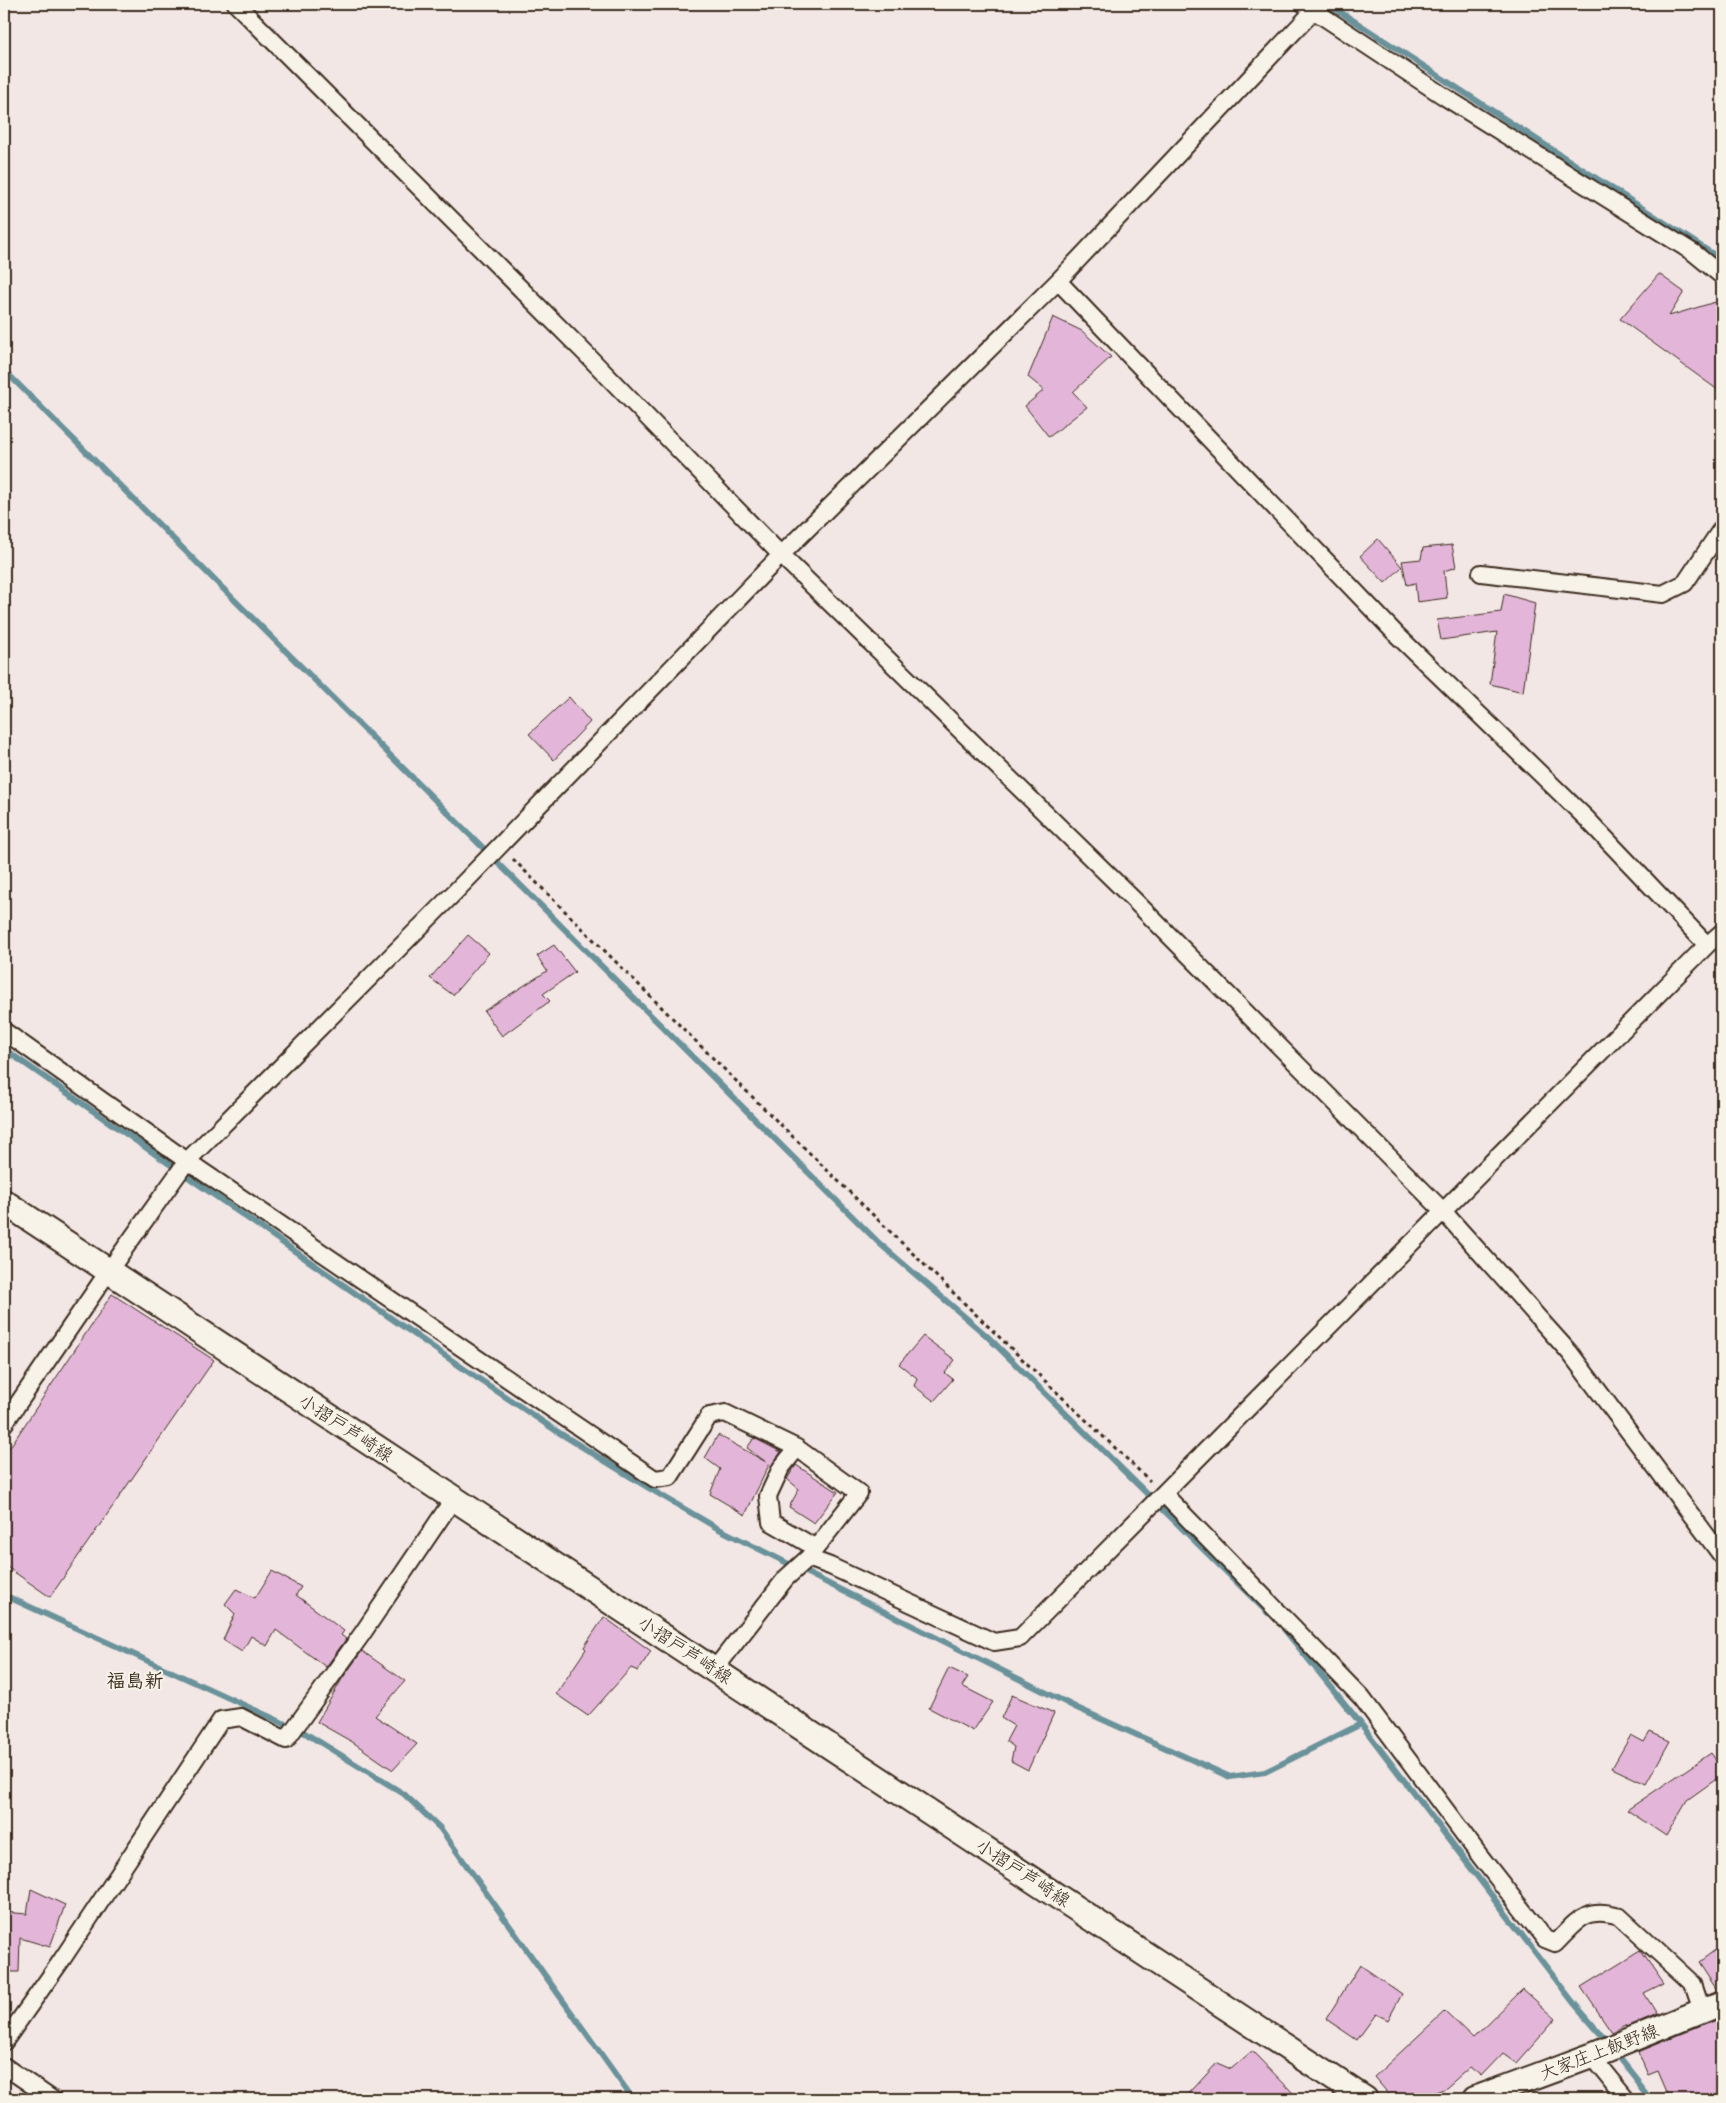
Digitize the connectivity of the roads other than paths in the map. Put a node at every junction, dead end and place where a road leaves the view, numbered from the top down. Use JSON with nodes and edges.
{"nodes":[{"id":1,"x":236,"y":4,"type":"edge"},
{"id":2,"x":1313,"y":6,"type":"edge"},
{"id":3,"x":1722,"y":276,"type":"edge"},
{"id":4,"x":1058,"y":281,"type":"junction"},
{"id":5,"x":1722,"y":528,"type":"edge"},
{"id":6,"x":781,"y":555,"type":"junction"},
{"id":7,"x":1481,"y":573,"type":"dead end"},
{"id":8,"x":1722,"y":932,"type":"edge"},
{"id":9,"x":1706,"y":945,"type":"junction"},
{"id":10,"x":4,"y":1031,"type":"edge"},
{"id":11,"x":187,"y":1161,"type":"junction"},
{"id":12,"x":4,"y":1202,"type":"edge"},
{"id":13,"x":1442,"y":1210,"type":"junction"},
{"id":14,"x":108,"y":1272,"type":"junction"},
{"id":15,"x":4,"y":1424,"type":"edge"},
{"id":16,"x":796,"y":1448,"type":"junction"},
{"id":17,"x":1164,"y":1494,"type":"junction"},
{"id":18,"x":454,"y":1498,"type":"junction"},
{"id":19,"x":812,"y":1553,"type":"junction"},
{"id":20,"x":1722,"y":1556,"type":"edge"},
{"id":21,"x":714,"y":1670,"type":"junction"},
{"id":22,"x":1712,"y":2007,"type":"edge"},
{"id":23,"x":4,"y":2042,"type":"edge"},
{"id":24,"x":1591,"y":2056,"type":"junction"},
{"id":25,"x":4,"y":2066,"type":"edge"},
{"id":26,"x":52,"y":2099,"type":"edge"},
{"id":27,"x":1365,"y":2099,"type":"edge"},
{"id":28,"x":1475,"y":2099,"type":"edge"},
{"id":29,"x":1626,"y":2099,"type":"edge"}],
"edges":[{"from":1,"to":6,"type":"street"},
{"from":2,"to":3,"type":"street"},
{"from":2,"to":4,"type":"street"},
{"from":4,"to":6,"type":"street"},
{"from":4,"to":9,"type":"street"},
{"from":5,"to":7,"type":"street"},
{"from":6,"to":11,"type":"street"},
{"from":6,"to":13,"type":"street"},
{"from":8,"to":9,"type":"street"},
{"from":9,"to":13,"type":"street"},
{"from":10,"to":11,"type":"street"},
{"from":11,"to":14,"type":"street"},
{"from":11,"to":16,"type":"street"},
{"from":12,"to":14,"type":"main road","name":"小摺戸芦崎線"},
{"from":13,"to":17,"type":"street"},
{"from":13,"to":20,"type":"street"},
{"from":14,"to":15,"type":"street"},
{"from":14,"to":18,"type":"main road","name":"小摺戸芦崎線"},
{"from":16,"to":19,"type":"street"},
{"from":16,"to":19,"type":"street"},
{"from":17,"to":19,"type":"street"},
{"from":17,"to":22,"type":"street"},
{"from":18,"to":21,"type":"main road","name":"小摺戸芦崎線"},
{"from":18,"to":23,"type":"street"},
{"from":19,"to":21,"type":"street"},
{"from":21,"to":27,"type":"main road","name":"小摺戸芦崎線"},
{"from":22,"to":24,"type":"main road","name":"大家庄上飯野線"},
{"from":24,"to":28,"type":"main road","name":"大家庄上飯野線"},
{"from":24,"to":29,"type":"street"},
{"from":25,"to":26,"type":"street"}]}
